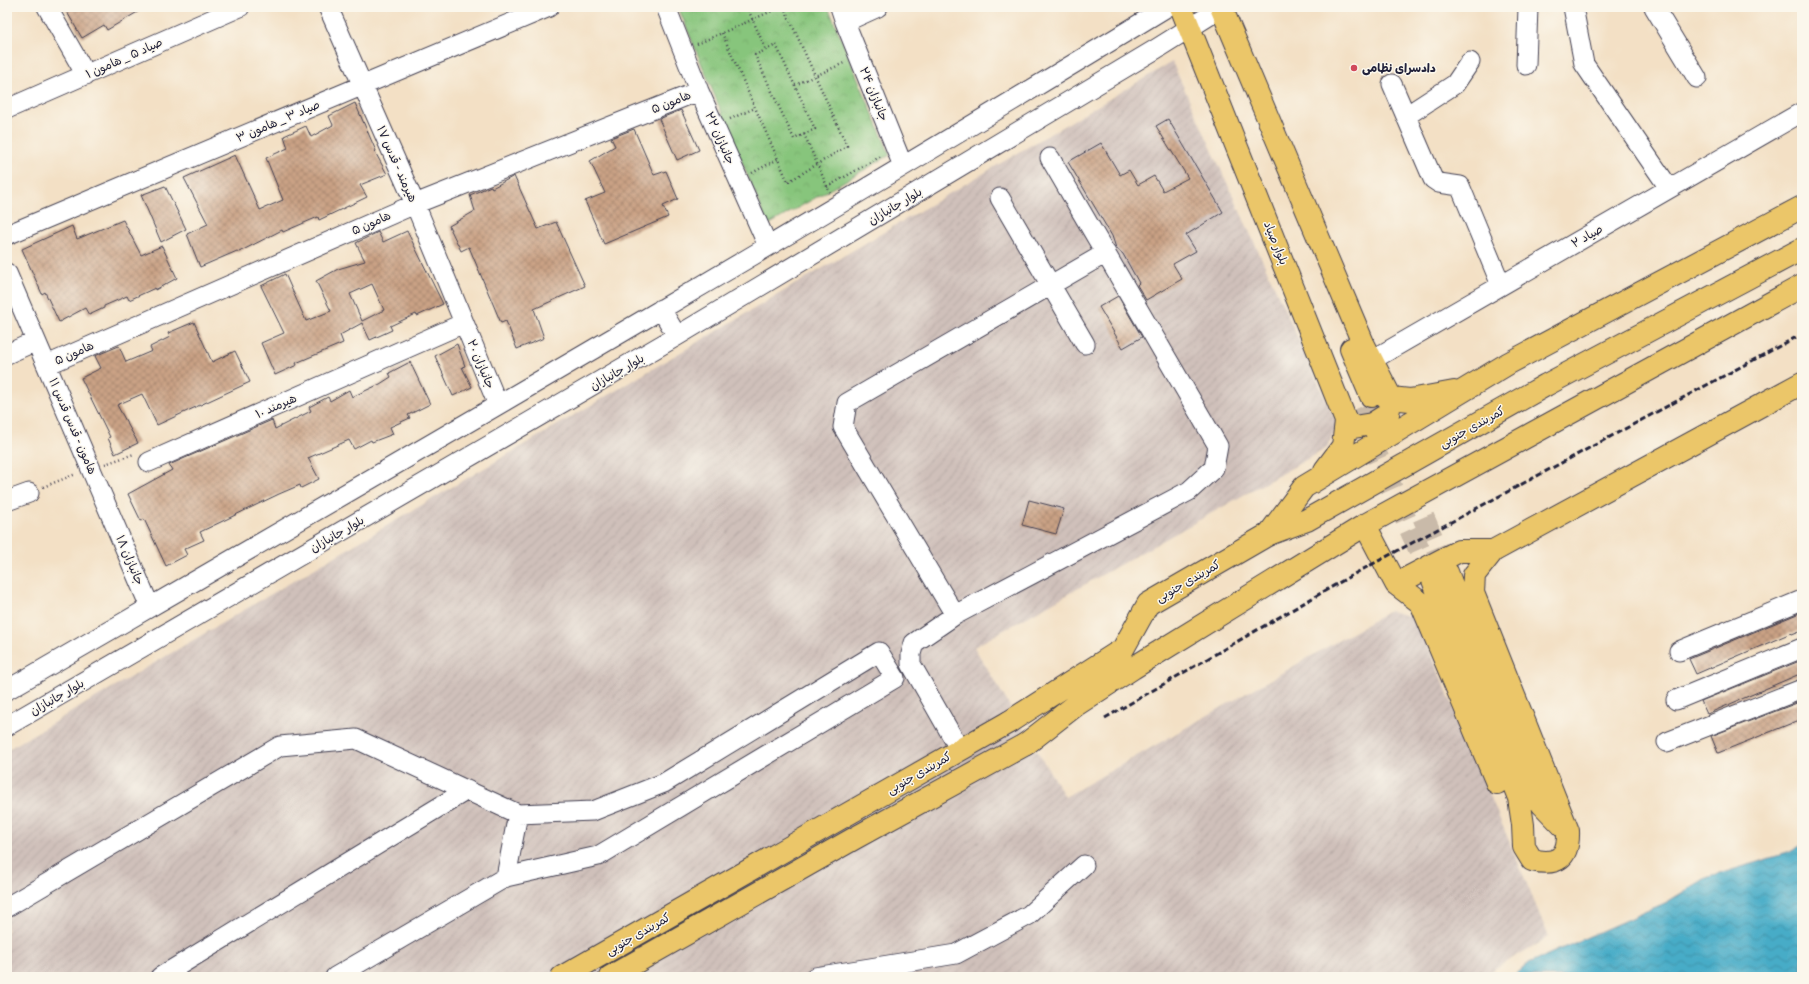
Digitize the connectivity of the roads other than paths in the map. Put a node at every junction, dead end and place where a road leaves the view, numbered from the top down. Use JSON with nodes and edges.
{"nodes":[{"id":1,"x":47,"y":7,"type":"edge"},
{"id":2,"x":240,"y":7,"type":"edge"},
{"id":3,"x":328,"y":7,"type":"edge"},
{"id":4,"x":549,"y":7,"type":"edge"},
{"id":5,"x":666,"y":7,"type":"edge"},
{"id":6,"x":878,"y":7,"type":"edge"},
{"id":7,"x":1167,"y":7,"type":"edge"},
{"id":8,"x":1181,"y":7,"type":"edge"},
{"id":9,"x":1528,"y":7,"type":"edge"},
{"id":10,"x":1573,"y":7,"type":"edge"},
{"id":11,"x":1654,"y":7,"type":"edge"},
{"id":12,"x":1222,"y":8,"type":"edge"},
{"id":13,"x":842,"y":14,"type":"edge"},
{"id":14,"x":1190,"y":27,"type":"junction"},
{"id":15,"x":1470,"y":62,"type":"dead end"},
{"id":16,"x":1526,"y":65,"type":"dead end"},
{"id":17,"x":86,"y":75,"type":"junction"},
{"id":18,"x":1697,"y":78,"type":"dead end"},
{"id":19,"x":1392,"y":84,"type":"dead end"},
{"id":20,"x":362,"y":86,"type":"junction"},
{"id":21,"x":699,"y":91,"type":"junction"},
{"id":22,"x":1012,"y":100,"type":"junction"},
{"id":23,"x":1261,"y":101,"type":"junction"},
{"id":24,"x":7,"y":109,"type":"edge"},
{"id":25,"x":1802,"y":112,"type":"edge"},
{"id":26,"x":1406,"y":116,"type":"junction"},
{"id":27,"x":1027,"y":126,"type":"junction"},
{"id":28,"x":1050,"y":158,"type":"dead end"},
{"id":29,"x":903,"y":166,"type":"junction"},
{"id":30,"x":1669,"y":188,"type":"junction"},
{"id":31,"x":1000,"y":198,"type":"dead end"},
{"id":32,"x":415,"y":204,"type":"junction"},
{"id":33,"x":1802,"y":207,"type":"edge"},
{"id":34,"x":7,"y":235,"type":"edge"},
{"id":35,"x":768,"y":246,"type":"junction"},
{"id":36,"x":1802,"y":249,"type":"edge"},
{"id":37,"x":1106,"y":253,"type":"junction"},
{"id":38,"x":7,"y":273,"type":"edge"},
{"id":39,"x":1051,"y":285,"type":"junction"},
{"id":40,"x":1501,"y":285,"type":"junction"},
{"id":41,"x":1802,"y":286,"type":"edge"},
{"id":42,"x":661,"y":309,"type":"junction"},
{"id":43,"x":464,"y":323,"type":"junction"},
{"id":44,"x":677,"y":336,"type":"junction"},
{"id":45,"x":36,"y":341,"type":"junction"},
{"id":46,"x":1085,"y":344,"type":"dead end"},
{"id":47,"x":7,"y":354,"type":"edge"},
{"id":48,"x":1372,"y":360,"type":"junction"},
{"id":49,"x":47,"y":365,"type":"junction"},
{"id":50,"x":1802,"y":383,"type":"edge"},
{"id":51,"x":1466,"y":390,"type":"junction"},
{"id":52,"x":498,"y":405,"type":"junction"},
{"id":53,"x":1366,"y":406,"type":"junction"},
{"id":54,"x":150,"y":462,"type":"road end"},
{"id":55,"x":1320,"y":477,"type":"junction"},
{"id":56,"x":29,"y":493,"type":"road end"},
{"id":57,"x":7,"y":502,"type":"edge"},
{"id":58,"x":110,"y":513,"type":"joint"},
{"id":59,"x":1365,"y":525,"type":"junction"},
{"id":60,"x":1269,"y":534,"type":"junction"},
{"id":61,"x":1493,"y":551,"type":"junction"},
{"id":62,"x":1396,"y":584,"type":"junction"},
{"id":63,"x":1802,"y":600,"type":"edge"},
{"id":64,"x":150,"y":607,"type":"junction"},
{"id":65,"x":955,"y":615,"type":"junction"},
{"id":66,"x":1802,"y":648,"type":"edge"},
{"id":67,"x":1679,"y":651,"type":"dead end"},
{"id":68,"x":913,"y":668,"type":"junction"},
{"id":69,"x":895,"y":678,"type":"junction"},
{"id":70,"x":1065,"y":685,"type":"junction"},
{"id":71,"x":1802,"y":689,"type":"edge"},
{"id":72,"x":7,"y":690,"type":"edge"},
{"id":73,"x":1676,"y":700,"type":"dead end"},
{"id":74,"x":1076,"y":704,"type":"junction"},
{"id":75,"x":7,"y":726,"type":"edge"},
{"id":76,"x":1667,"y":742,"type":"dead end"},
{"id":77,"x":960,"y":750,"type":"junction"},
{"id":78,"x":973,"y":774,"type":"junction"},
{"id":79,"x":467,"y":790,"type":"junction"},
{"id":80,"x":518,"y":814,"type":"junction"},
{"id":81,"x":844,"y":816,"type":"junction"},
{"id":82,"x":1568,"y":831,"type":"junction"},
{"id":83,"x":856,"y":838,"type":"junction"},
{"id":84,"x":1524,"y":846,"type":"junction"},
{"id":85,"x":1084,"y":865,"type":"dead end"},
{"id":86,"x":506,"y":877,"type":"junction"},
{"id":87,"x":7,"y":907,"type":"edge"},
{"id":88,"x":160,"y":977,"type":"edge"},
{"id":89,"x":335,"y":977,"type":"edge"},
{"id":90,"x":562,"y":977,"type":"edge"},
{"id":91,"x":610,"y":977,"type":"edge"},
{"id":92,"x":815,"y":977,"type":"edge"}],
"edges":[{"from":1,"to":17,"type":"street"},
{"from":2,"to":17,"type":"street","name":"صیاد ۵ _ هامون ۱"},
{"from":3,"to":20,"type":"street","name":"هیرمند - قدس ۱۷"},
{"from":4,"to":20,"type":"street","name":"صیاد ۳ _ هامون ۳"},
{"from":5,"to":21,"type":"street","name":"جانبازان ۲۲"},
{"from":6,"to":13,"type":"street"},
{"from":7,"to":22,"type":"street"},
{"from":8,"to":14,"type":"main road","name":"بلوار صیاد"},
{"from":9,"to":16,"type":"street"},
{"from":10,"to":30,"type":"street"},
{"from":11,"to":18,"type":"street"},
{"from":12,"to":14,"type":"street","name":"بلوار جانبازان"},
{"from":12,"to":23,"type":"main road"},
{"from":13,"to":29,"type":"street","name":"جانبازان ۲۴"},
{"from":14,"to":27,"type":"street","name":"بلوار جانبازان"},
{"from":14,"to":53,"type":"main road","name":"بلوار صیاد"},
{"from":15,"to":26,"type":"street"},
{"from":17,"to":24,"type":"street","name":"صیاد ۵ _ هامون ۱"},
{"from":19,"to":26,"type":"street"},
{"from":20,"to":32,"type":"street","name":"هیرمند - قدس ۱۷"},
{"from":20,"to":34,"type":"street","name":"صیاد ۳ _ هامون ۳"},
{"from":21,"to":32,"type":"street","name":"هامون ۵"},
{"from":21,"to":35,"type":"street","name":"جانبازان ۲۲"},
{"from":22,"to":27,"type":"street"},
{"from":22,"to":29,"type":"street"},
{"from":23,"to":48,"type":"main road"},
{"from":23,"to":53,"type":"main road"},
{"from":25,"to":30,"type":"street","name":"صیاد ۲"},
{"from":26,"to":40,"type":"street"},
{"from":27,"to":44,"type":"street","name":"بلوار جانبازان"},
{"from":28,"to":37,"type":"street"},
{"from":29,"to":35,"type":"street"},
{"from":30,"to":40,"type":"street","name":"صیاد ۲"},
{"from":31,"to":39,"type":"street"},
{"from":32,"to":43,"type":"street","name":"هیرمند - قدس ۱۷"},
{"from":32,"to":49,"type":"street","name":"هامون ۵"},
{"from":33,"to":51,"type":"main road"},
{"from":35,"to":42,"type":"street"},
{"from":36,"to":60,"type":"main road","name":"کمربندی جنوبی"},
{"from":37,"to":39,"type":"street"},
{"from":37,"to":65,"type":"street"},
{"from":38,"to":45,"type":"street","name":"هامون - قدس قدس ۱۱"},
{"from":39,"to":46,"type":"street"},
{"from":39,"to":65,"type":"street"},
{"from":40,"to":48,"type":"street","name":"صیاد ۲"},
{"from":41,"to":59,"type":"main road","name":"کمربندی جنوبی"},
{"from":42,"to":44,"type":"street"},
{"from":42,"to":52,"type":"street"},
{"from":43,"to":52,"type":"street","name":"جانبازان ۲۰"},
{"from":43,"to":54,"type":"street","name":"هیرمند ۱۰"},
{"from":44,"to":75,"type":"street","name":"بلوار جانبازان"},
{"from":45,"to":47,"type":"street"},
{"from":45,"to":49,"type":"street","name":"هامون - قدس قدس ۱۱"},
{"from":48,"to":53,"type":"main road"},
{"from":49,"to":58,"type":"street","name":"هامون - قدس قدس ۱۱"},
{"from":50,"to":61,"type":"main road"},
{"from":51,"to":53,"type":"main road"},
{"from":51,"to":55,"type":"main road"},
{"from":52,"to":64,"type":"street"},
{"from":53,"to":55,"type":"main road","name":"بلوار صیاد"},
{"from":55,"to":60,"type":"main road"},
{"from":56,"to":57,"type":"street"},
{"from":58,"to":64,"type":"street","name":"جانبازان ۱۸"},
{"from":59,"to":62,"type":"main road"},
{"from":59,"to":74,"type":"main road","name":"کمربندی جنوبی"},
{"from":60,"to":70,"type":"main road","name":"کمربندی جنوبی"},
{"from":61,"to":62,"type":"main road"},
{"from":61,"to":82,"type":"main road"},
{"from":62,"to":84,"type":"main road"},
{"from":63,"to":67,"type":"street"},
{"from":64,"to":72,"type":"street"},
{"from":65,"to":68,"type":"street"},
{"from":66,"to":73,"type":"street"},
{"from":68,"to":69,"type":"street"},
{"from":68,"to":77,"type":"street"},
{"from":69,"to":80,"type":"street"},
{"from":69,"to":86,"type":"street"},
{"from":70,"to":74,"type":"main road"},
{"from":70,"to":77,"type":"main road","name":"کمربندی جنوبی"},
{"from":71,"to":76,"type":"street"},
{"from":74,"to":78,"type":"main road","name":"کمربندی جنوبی"},
{"from":77,"to":78,"type":"main road"},
{"from":77,"to":81,"type":"main road","name":"کمربندی جنوبی"},
{"from":78,"to":83,"type":"main road","name":"کمربندی جنوبی"},
{"from":79,"to":80,"type":"street"},
{"from":79,"to":87,"type":"street"},
{"from":79,"to":88,"type":"street"},
{"from":80,"to":86,"type":"street"},
{"from":81,"to":83,"type":"main road"},
{"from":81,"to":90,"type":"main road","name":"کمربندی جنوبی"},
{"from":82,"to":84,"type":"main road"},
{"from":82,"to":84,"type":"main road"},
{"from":83,"to":91,"type":"main road","name":"کمربندی جنوبی"},
{"from":85,"to":92,"type":"street"},
{"from":86,"to":89,"type":"street"}]}
